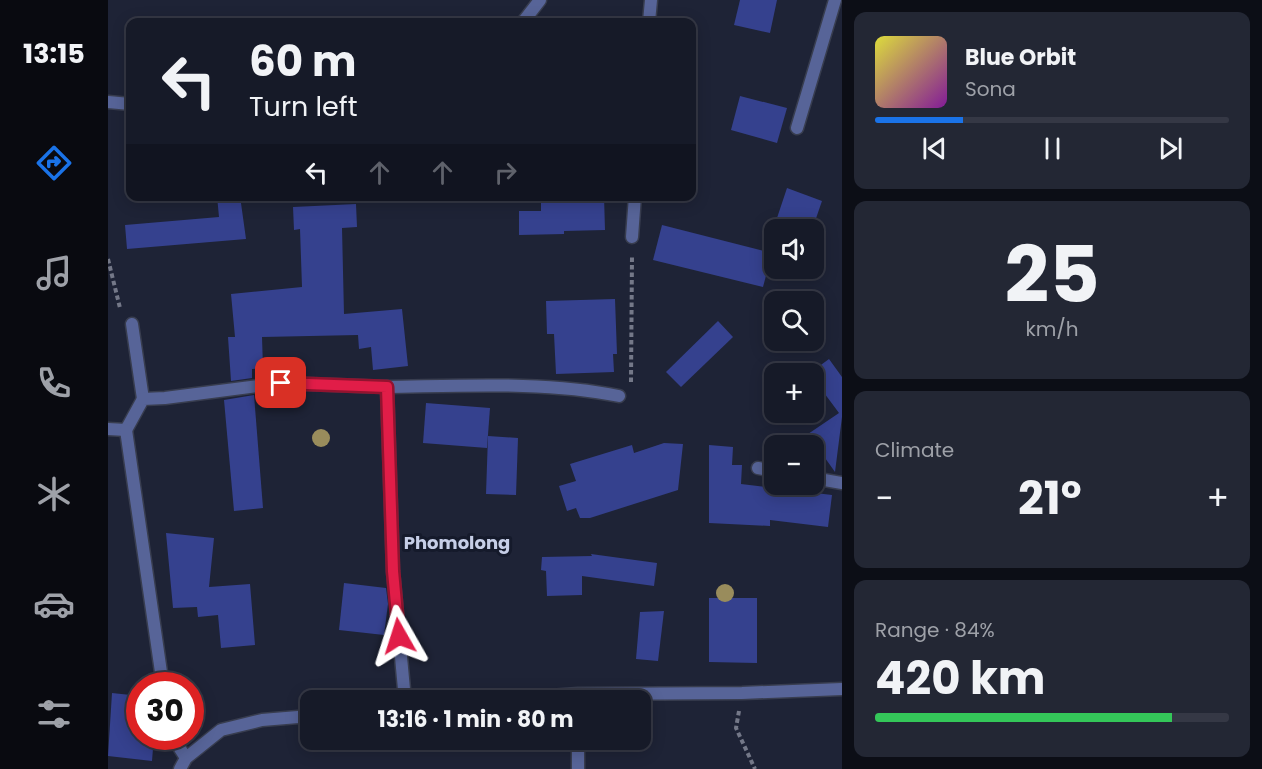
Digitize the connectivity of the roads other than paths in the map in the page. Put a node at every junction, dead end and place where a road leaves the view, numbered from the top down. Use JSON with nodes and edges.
{"nodes":[{"id":1,"x":540,"y":0,"type":"edge"},
{"id":2,"x":651,"y":0,"type":"edge"},
{"id":3,"x":835,"y":0,"type":"edge"},
{"id":4,"x":526,"y":18,"type":"edge"},
{"id":5,"x":649,"y":18,"type":"edge"},
{"id":6,"x":108,"y":102,"type":"edge"},
{"id":7,"x":126,"y":104,"type":"edge"},
{"id":8,"x":797,"y":128,"type":"dead end"},
{"id":9,"x":635,"y":201,"type":"edge"},
{"id":10,"x":632,"y":237,"type":"road end"},
{"id":11,"x":132,"y":324,"type":"road end"},
{"id":12,"x":387,"y":387,"type":"junction"},
{"id":13,"x":619,"y":396,"type":"road end"},
{"id":14,"x":143,"y":399,"type":"junction"},
{"id":15,"x":108,"y":429,"type":"edge"},
{"id":16,"x":126,"y":430,"type":"junction"},
{"id":17,"x":758,"y":468,"type":"dead end"},
{"id":18,"x":764,"y":469,"type":"edge"},
{"id":19,"x":824,"y":480,"type":"edge"},
{"id":20,"x":842,"y":483,"type":"edge"},
{"id":21,"x":161,"y":672,"type":"edge"},
{"id":22,"x":842,"y":689,"type":"edge"},
{"id":23,"x":404,"y":690,"type":"edge"},
{"id":24,"x":651,"y":695,"type":"edge"},
{"id":25,"x":300,"y":717,"type":"edge"},
{"id":26,"x":178,"y":750,"type":"edge"},
{"id":27,"x":578,"y":750,"type":"edge"},
{"id":28,"x":183,"y":764,"type":"edge"},
{"id":29,"x":578,"y":769,"type":"edge"}],
"edges":[{"from":1,"to":4,"type":"street"},
{"from":2,"to":5,"type":"street"},
{"from":3,"to":8,"type":"street"},
{"from":6,"to":7,"type":"street"},
{"from":9,"to":10,"type":"street"},
{"from":11,"to":14,"type":"street"},
{"from":12,"to":13,"type":"street"},
{"from":12,"to":14,"type":"street"},
{"from":12,"to":23,"type":"street"},
{"from":14,"to":16,"type":"street"},
{"from":15,"to":16,"type":"street"},
{"from":16,"to":21,"type":"street"},
{"from":17,"to":18,"type":"street"},
{"from":19,"to":20,"type":"street"},
{"from":22,"to":24,"type":"street"},
{"from":25,"to":28,"type":"street"},
{"from":26,"to":28,"type":"street"},
{"from":27,"to":29,"type":"street"}]}
